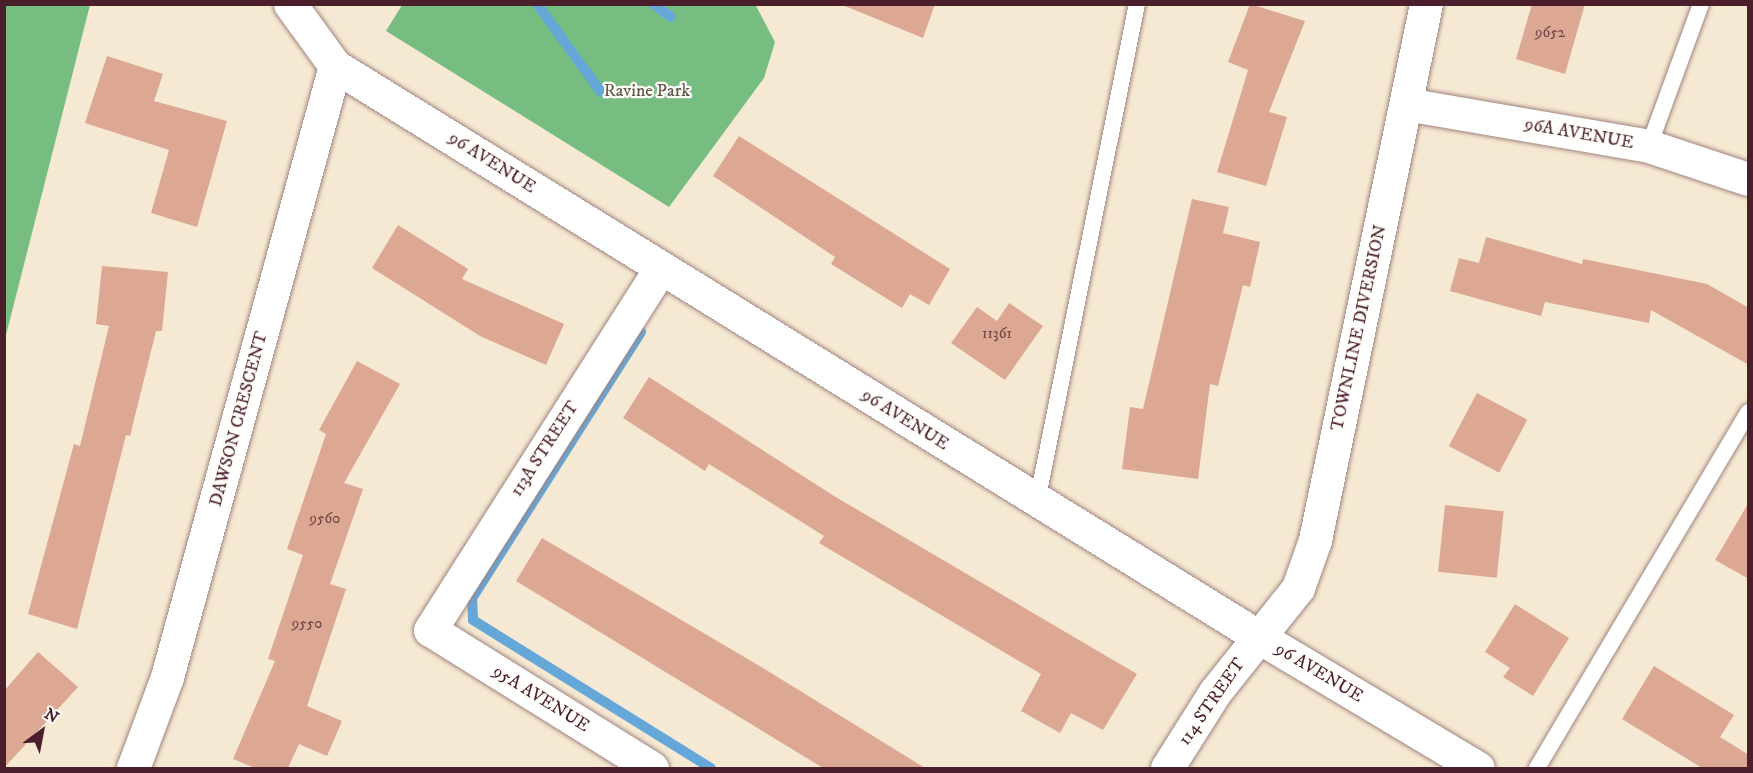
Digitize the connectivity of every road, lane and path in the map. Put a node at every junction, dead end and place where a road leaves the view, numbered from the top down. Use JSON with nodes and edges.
{"nodes":[{"id":1,"x":290,"y":4,"type":"edge"},
{"id":2,"x":1137,"y":4,"type":"edge"},
{"id":3,"x":1426,"y":4,"type":"edge"},
{"id":4,"x":1701,"y":4,"type":"edge"},
{"id":5,"x":335,"y":66,"type":"junction"},
{"id":6,"x":1406,"y":104,"type":"junction"},
{"id":7,"x":1649,"y":146,"type":"junction"},
{"id":8,"x":1749,"y":179,"type":"edge"},
{"id":9,"x":661,"y":268,"type":"junction"},
{"id":10,"x":1749,"y":412,"type":"edge"},
{"id":11,"x":1037,"y":502,"type":"junction"},
{"id":12,"x":430,"y":630,"type":"joint"},
{"id":13,"x":1260,"y":637,"type":"junction"},
{"id":14,"x":133,"y":768,"type":"edge"},
{"id":15,"x":652,"y":768,"type":"edge"},
{"id":16,"x":1167,"y":768,"type":"edge"},
{"id":17,"x":1478,"y":768,"type":"edge"},
{"id":18,"x":1537,"y":768,"type":"edge"}],
"edges":[{"from":1,"to":5,"type":"street"},
{"from":2,"to":11,"type":"lane"},
{"from":3,"to":6,"type":"street","name":"TOWNLINE DIVERSION"},
{"from":4,"to":7,"type":"lane"},
{"from":5,"to":9,"type":"street","name":"96 AVENUE"},
{"from":5,"to":14,"type":"street","name":"DAWSON CRESCENT"},
{"from":6,"to":7,"type":"street","name":"96A AVENUE"},
{"from":6,"to":13,"type":"street","name":"TOWNLINE DIVERSION"},
{"from":7,"to":8,"type":"street","name":"96A AVENUE"},
{"from":9,"to":11,"type":"street","name":"96 AVENUE"},
{"from":9,"to":12,"type":"street","name":"113A STREET"},
{"from":10,"to":18,"type":"lane"},
{"from":11,"to":13,"type":"street","name":"96 AVENUE"},
{"from":12,"to":15,"type":"street","name":"95A AVENUE"},
{"from":13,"to":16,"type":"street","name":"114 STREET"},
{"from":13,"to":17,"type":"street","name":"96 AVENUE"}]}
